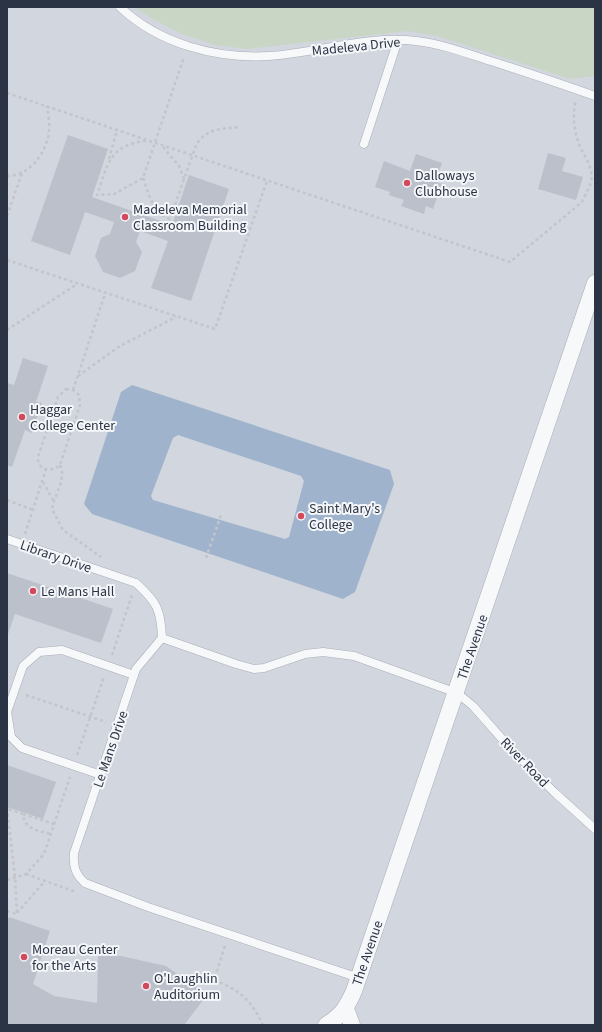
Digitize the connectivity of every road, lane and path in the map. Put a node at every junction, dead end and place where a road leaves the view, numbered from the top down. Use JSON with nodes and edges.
{"nodes":[{"id":1,"x":120,"y":7,"type":"edge"},
{"id":2,"x":398,"y":40,"type":"junction"},
{"id":3,"x":188,"y":47,"type":"junction"},
{"id":4,"x":578,"y":90,"type":"junction"},
{"id":5,"x":7,"y":93,"type":"edge"},
{"id":6,"x":595,"y":96,"type":"edge"},
{"id":7,"x":47,"y":106,"type":"junction"},
{"id":8,"x":241,"y":127,"type":"dead end"},
{"id":9,"x":117,"y":130,"type":"junction"},
{"id":10,"x":148,"y":141,"type":"junction"},
{"id":11,"x":155,"y":143,"type":"junction"},
{"id":12,"x":364,"y":144,"type":"dead end"},
{"id":13,"x":162,"y":145,"type":"junction"},
{"id":14,"x":192,"y":156,"type":"junction"},
{"id":15,"x":109,"y":160,"type":"junction"},
{"id":16,"x":22,"y":172,"type":"junction"},
{"id":17,"x":7,"y":176,"type":"edge"},
{"id":18,"x":143,"y":178,"type":"junction"},
{"id":19,"x":184,"y":180,"type":"junction"},
{"id":20,"x":267,"y":181,"type":"junction"},
{"id":21,"x":7,"y":216,"type":"edge"},
{"id":22,"x":7,"y":260,"type":"edge"},
{"id":23,"x":595,"y":283,"type":"edge"},
{"id":24,"x":77,"y":284,"type":"junction"},
{"id":25,"x":105,"y":294,"type":"junction"},
{"id":26,"x":177,"y":317,"type":"junction"},
{"id":27,"x":7,"y":330,"type":"edge"},
{"id":28,"x":78,"y":376,"type":"junction"},
{"id":29,"x":73,"y":390,"type":"junction"},
{"id":30,"x":60,"y":465,"type":"junction"},
{"id":31,"x":46,"y":470,"type":"junction"},
{"id":32,"x":42,"y":482,"type":"junction"},
{"id":33,"x":7,"y":500,"type":"edge"},
{"id":34,"x":54,"y":501,"type":"junction"},
{"id":35,"x":33,"y":510,"type":"junction"},
{"id":36,"x":221,"y":515,"type":"dead end"},
{"id":37,"x":7,"y":539,"type":"edge"},
{"id":38,"x":22,"y":544,"type":"junction"},
{"id":39,"x":102,"y":558,"type":"dead end"},
{"id":40,"x":206,"y":558,"type":"dead end"},
{"id":41,"x":136,"y":583,"type":"junction"},
{"id":42,"x":162,"y":638,"type":"junction"},
{"id":43,"x":108,"y":666,"type":"junction"},
{"id":44,"x":134,"y":675,"type":"junction"},
{"id":45,"x":14,"y":691,"type":"junction"},
{"id":46,"x":457,"y":693,"type":"junction"},
{"id":47,"x":91,"y":716,"type":"junction"},
{"id":48,"x":118,"y":725,"type":"junction"},
{"id":49,"x":74,"y":766,"type":"junction"},
{"id":50,"x":101,"y":775,"type":"junction"},
{"id":51,"x":8,"y":808,"type":"edge"},
{"id":52,"x":23,"y":814,"type":"junction"},
{"id":53,"x":54,"y":824,"type":"junction"},
{"id":54,"x":595,"y":829,"type":"edge"},
{"id":55,"x":51,"y":834,"type":"junction"},
{"id":56,"x":26,"y":874,"type":"junction"},
{"id":57,"x":15,"y":877,"type":"junction"},
{"id":58,"x":7,"y":880,"type":"edge"},
{"id":59,"x":45,"y":881,"type":"junction"},
{"id":60,"x":77,"y":892,"type":"dead end"},
{"id":61,"x":7,"y":911,"type":"edge"},
{"id":62,"x":16,"y":914,"type":"junction"},
{"id":63,"x":219,"y":941,"type":"dead end"},
{"id":64,"x":359,"y":978,"type":"junction"},
{"id":65,"x":346,"y":1009,"type":"junction"},
{"id":66,"x":263,"y":1025,"type":"edge"},
{"id":67,"x":326,"y":1025,"type":"edge"},
{"id":68,"x":352,"y":1025,"type":"edge"}],
"edges":[{"from":1,"to":3,"type":"lane","name":"Madeleva Drive"},
{"from":2,"to":3,"type":"lane","name":"Madeleva Drive"},
{"from":2,"to":4,"type":"lane","name":"Madeleva Drive"},
{"from":2,"to":12,"type":"lane"},
{"from":3,"to":11,"type":"path"},
{"from":4,"to":6,"type":"lane","name":"Madeleva Drive"},
{"from":4,"to":20,"type":"path"},
{"from":5,"to":7,"type":"path"},
{"from":7,"to":9,"type":"path"},
{"from":7,"to":16,"type":"path"},
{"from":8,"to":14,"type":"path"},
{"from":9,"to":10,"type":"path"},
{"from":9,"to":15,"type":"path"},
{"from":10,"to":11,"type":"path"},
{"from":10,"to":15,"type":"path"},
{"from":11,"to":13,"type":"path"},
{"from":11,"to":18,"type":"path"},
{"from":13,"to":14,"type":"path"},
{"from":13,"to":19,"type":"path"},
{"from":14,"to":19,"type":"path"},
{"from":14,"to":20,"type":"path"},
{"from":15,"to":18,"type":"path"},
{"from":16,"to":17,"type":"path"},
{"from":16,"to":21,"type":"path"},
{"from":18,"to":19,"type":"path"},
{"from":20,"to":26,"type":"path"},
{"from":22,"to":24,"type":"path"},
{"from":23,"to":46,"type":"street","name":"The Avenue"},
{"from":24,"to":25,"type":"path"},
{"from":24,"to":27,"type":"path"},
{"from":25,"to":26,"type":"path"},
{"from":25,"to":28,"type":"path"},
{"from":26,"to":28,"type":"path"},
{"from":28,"to":29,"type":"path"},
{"from":29,"to":30,"type":"path"},
{"from":29,"to":31,"type":"path"},
{"from":30,"to":31,"type":"path"},
{"from":30,"to":34,"type":"path"},
{"from":31,"to":32,"type":"path"},
{"from":32,"to":34,"type":"path"},
{"from":32,"to":35,"type":"path"},
{"from":33,"to":35,"type":"path"},
{"from":34,"to":39,"type":"path"},
{"from":35,"to":38,"type":"path"},
{"from":36,"to":40,"type":"path"},
{"from":37,"to":38,"type":"lane","name":"Library Drive"},
{"from":38,"to":41,"type":"lane","name":"Library Drive"},
{"from":41,"to":42,"type":"lane","name":"Library Drive"},
{"from":41,"to":43,"type":"path"},
{"from":42,"to":44,"type":"lane","name":"Le Mans Drive"},
{"from":42,"to":46,"type":"lane"},
{"from":43,"to":44,"type":"lane"},
{"from":43,"to":45,"type":"lane"},
{"from":43,"to":47,"type":"path"},
{"from":44,"to":48,"type":"lane","name":"Le Mans Drive"},
{"from":45,"to":47,"type":"path"},
{"from":45,"to":49,"type":"lane"},
{"from":46,"to":54,"type":"lane","name":"River Road"},
{"from":46,"to":64,"type":"street","name":"The Avenue"},
{"from":47,"to":48,"type":"path"},
{"from":47,"to":49,"type":"path"},
{"from":48,"to":50,"type":"lane","name":"Le Mans Drive"},
{"from":49,"to":50,"type":"lane"},
{"from":49,"to":53,"type":"path"},
{"from":50,"to":64,"type":"lane","name":"Le Mans Drive"},
{"from":51,"to":52,"type":"path"},
{"from":51,"to":57,"type":"path"},
{"from":52,"to":53,"type":"path"},
{"from":52,"to":55,"type":"path"},
{"from":53,"to":55,"type":"path"},
{"from":55,"to":56,"type":"path"},
{"from":56,"to":57,"type":"path"},
{"from":56,"to":59,"type":"path"},
{"from":57,"to":58,"type":"path"},
{"from":57,"to":62,"type":"path"},
{"from":59,"to":60,"type":"path"},
{"from":59,"to":62,"type":"path"},
{"from":61,"to":62,"type":"path"},
{"from":63,"to":66,"type":"path"},
{"from":64,"to":65,"type":"street","name":"The Avenue"},
{"from":65,"to":67,"type":"street"},
{"from":65,"to":68,"type":"street"}]}
